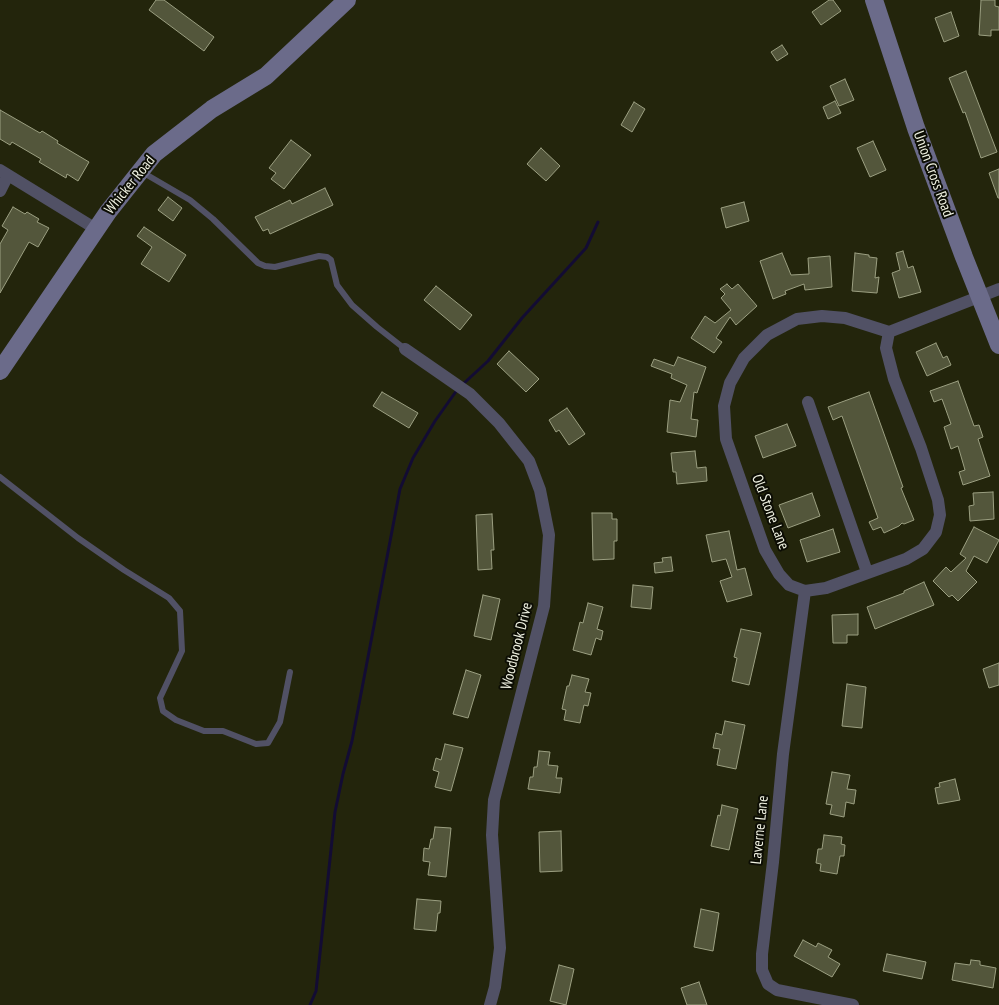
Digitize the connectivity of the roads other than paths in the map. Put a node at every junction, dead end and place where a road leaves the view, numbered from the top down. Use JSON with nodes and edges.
{"nodes":[{"id":1,"x":347,"y":0,"type":"edge"},
{"id":2,"x":874,"y":0,"type":"edge"},
{"id":3,"x":141,"y":171,"type":"junction"},
{"id":4,"x":4,"y":173,"type":"edge"},
{"id":5,"x":0,"y":191,"type":"edge"},
{"id":6,"x":96,"y":230,"type":"junction"},
{"id":7,"x":999,"y":289,"type":"edge"},
{"id":8,"x":980,"y":296,"type":"junction"},
{"id":9,"x":889,"y":332,"type":"junction"},
{"id":10,"x":999,"y":345,"type":"edge"},
{"id":11,"x":406,"y":349,"type":"joint"},
{"id":12,"x":0,"y":371,"type":"edge"},
{"id":13,"x":808,"y":402,"type":"dead end"},
{"id":14,"x":0,"y":477,"type":"edge"},
{"id":15,"x":867,"y":572,"type":"junction"},
{"id":16,"x":805,"y":591,"type":"junction"},
{"id":17,"x":290,"y":672,"type":"dead end"},
{"id":18,"x":490,"y":1005,"type":"edge"},
{"id":19,"x":853,"y":1005,"type":"edge"}],
"edges":[{"from":1,"to":3,"type":"street","name":"Whicker Road"},
{"from":2,"to":8,"type":"street","name":"Union Cross Road"},
{"from":3,"to":6,"type":"street","name":"Whicker Road"},
{"from":3,"to":11,"type":"lane"},
{"from":4,"to":5,"type":"street"},
{"from":4,"to":6,"type":"street"},
{"from":6,"to":12,"type":"street","name":"Whicker Road"},
{"from":7,"to":8,"type":"street"},
{"from":8,"to":9,"type":"street"},
{"from":8,"to":10,"type":"street","name":"Union Cross Road"},
{"from":9,"to":15,"type":"street"},
{"from":9,"to":16,"type":"street","name":"Old Stone Lane"},
{"from":11,"to":18,"type":"street","name":"Woodbrook Drive"},
{"from":13,"to":15,"type":"street"},
{"from":14,"to":17,"type":"lane"},
{"from":15,"to":16,"type":"street"},
{"from":16,"to":19,"type":"street","name":"Laverne Lane"}]}
